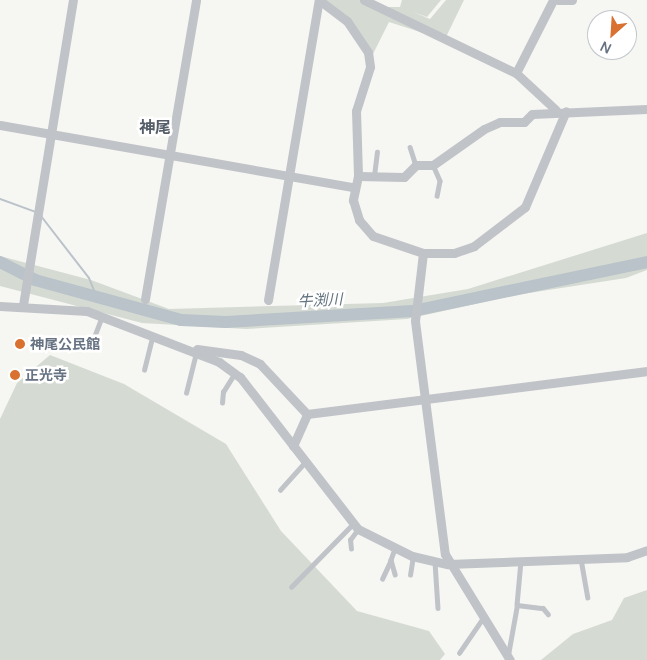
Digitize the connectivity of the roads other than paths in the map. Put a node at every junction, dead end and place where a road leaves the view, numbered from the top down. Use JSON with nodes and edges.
{"nodes":[{"id":1,"x":73,"y":0,"type":"edge"},
{"id":2,"x":196,"y":0,"type":"edge"},
{"id":3,"x":319,"y":0,"type":"edge"},
{"id":4,"x":364,"y":0,"type":"edge"},
{"id":5,"x":553,"y":0,"type":"edge"},
{"id":6,"x":558,"y":0,"type":"edge"},
{"id":7,"x":572,"y":0,"type":"edge"},
{"id":8,"x":516,"y":73,"type":"junction"},
{"id":9,"x":647,"y":109,"type":"edge"},
{"id":10,"x":561,"y":110,"type":"junction"},
{"id":11,"x":0,"y":125,"type":"edge"},
{"id":12,"x":52,"y":133,"type":"junction"},
{"id":13,"x":410,"y":147,"type":"dead end"},
{"id":14,"x":377,"y":152,"type":"dead end"},
{"id":15,"x":171,"y":154,"type":"junction"},
{"id":16,"x":416,"y":165,"type":"junction"},
{"id":17,"x":433,"y":166,"type":"junction"},
{"id":18,"x":289,"y":174,"type":"junction"},
{"id":19,"x":358,"y":176,"type":"junction"},
{"id":20,"x":374,"y":176,"type":"junction"},
{"id":21,"x":353,"y":187,"type":"junction"},
{"id":22,"x":437,"y":196,"type":"dead end"},
{"id":23,"x":423,"y":253,"type":"junction"},
{"id":24,"x":145,"y":300,"type":"dead end"},
{"id":25,"x":268,"y":300,"type":"dead end"},
{"id":26,"x":23,"y":305,"type":"junction"},
{"id":27,"x":0,"y":306,"type":"edge"},
{"id":28,"x":102,"y":315,"type":"junction"},
{"id":29,"x":152,"y":337,"type":"junction"},
{"id":30,"x":91,"y":345,"type":"dead end"},
{"id":31,"x":184,"y":348,"type":"junction"},
{"id":32,"x":196,"y":353,"type":"junction"},
{"id":33,"x":144,"y":370,"type":"dead end"},
{"id":34,"x":647,"y":371,"type":"edge"},
{"id":35,"x":235,"y":372,"type":"junction"},
{"id":36,"x":186,"y":393,"type":"dead end"},
{"id":37,"x":426,"y":399,"type":"junction"},
{"id":38,"x":222,"y":403,"type":"dead end"},
{"id":39,"x":308,"y":414,"type":"junction"},
{"id":40,"x":293,"y":446,"type":"junction"},
{"id":41,"x":304,"y":463,"type":"junction"},
{"id":42,"x":280,"y":490,"type":"dead end"},
{"id":43,"x":355,"y":526,"type":"junction"},
{"id":44,"x":350,"y":549,"type":"dead end"},
{"id":45,"x":395,"y":549,"type":"junction"},
{"id":46,"x":647,"y":550,"type":"edge"},
{"id":47,"x":413,"y":556,"type":"junction"},
{"id":48,"x":581,"y":559,"type":"junction"},
{"id":49,"x":392,"y":560,"type":"junction"},
{"id":50,"x":435,"y":561,"type":"junction"},
{"id":51,"x":521,"y":561,"type":"junction"},
{"id":52,"x":448,"y":564,"type":"junction"},
{"id":53,"x":396,"y":574,"type":"dead end"},
{"id":54,"x":410,"y":575,"type":"dead end"},
{"id":55,"x":382,"y":579,"type":"dead end"},
{"id":56,"x":291,"y":587,"type":"dead end"},
{"id":57,"x":588,"y":597,"type":"dead end"},
{"id":58,"x":517,"y":605,"type":"junction"},
{"id":59,"x":438,"y":608,"type":"dead end"},
{"id":60,"x":548,"y":614,"type":"dead end"},
{"id":61,"x":483,"y":618,"type":"junction"},
{"id":62,"x":459,"y":653,"type":"dead end"},
{"id":63,"x":509,"y":658,"type":"edge"}],
"edges":[{"from":1,"to":12,"type":"street"},
{"from":2,"to":15,"type":"street"},
{"from":3,"to":18,"type":"street"},
{"from":3,"to":19,"type":"street"},
{"from":4,"to":8,"type":"street"},
{"from":5,"to":8,"type":"street"},
{"from":6,"to":7,"type":"street"},
{"from":8,"to":10,"type":"street"},
{"from":9,"to":10,"type":"street"},
{"from":10,"to":17,"type":"street"},
{"from":10,"to":23,"type":"street"},
{"from":11,"to":12,"type":"street"},
{"from":12,"to":15,"type":"street"},
{"from":12,"to":26,"type":"street"},
{"from":13,"to":16,"type":"lane"},
{"from":14,"to":20,"type":"lane"},
{"from":15,"to":18,"type":"street"},
{"from":15,"to":24,"type":"street"},
{"from":16,"to":17,"type":"street"},
{"from":16,"to":20,"type":"street"},
{"from":17,"to":22,"type":"lane"},
{"from":18,"to":21,"type":"street"},
{"from":18,"to":25,"type":"street"},
{"from":19,"to":20,"type":"street"},
{"from":19,"to":21,"type":"street"},
{"from":21,"to":23,"type":"street"},
{"from":23,"to":37,"type":"street"},
{"from":26,"to":27,"type":"street"},
{"from":26,"to":28,"type":"street"},
{"from":28,"to":29,"type":"street"},
{"from":28,"to":30,"type":"lane"},
{"from":29,"to":31,"type":"street"},
{"from":29,"to":33,"type":"lane"},
{"from":31,"to":32,"type":"street"},
{"from":31,"to":39,"type":"street"},
{"from":32,"to":35,"type":"street"},
{"from":32,"to":36,"type":"lane"},
{"from":34,"to":37,"type":"street"},
{"from":35,"to":38,"type":"lane"},
{"from":35,"to":40,"type":"street"},
{"from":37,"to":39,"type":"street"},
{"from":37,"to":52,"type":"street"},
{"from":39,"to":40,"type":"street"},
{"from":40,"to":41,"type":"street"},
{"from":41,"to":42,"type":"lane"},
{"from":41,"to":43,"type":"street"},
{"from":43,"to":44,"type":"lane"},
{"from":43,"to":45,"type":"street"},
{"from":43,"to":56,"type":"lane"},
{"from":45,"to":47,"type":"street"},
{"from":45,"to":49,"type":"lane"},
{"from":46,"to":48,"type":"street"},
{"from":47,"to":50,"type":"street"},
{"from":47,"to":54,"type":"lane"},
{"from":48,"to":51,"type":"street"},
{"from":48,"to":57,"type":"lane"},
{"from":49,"to":53,"type":"lane"},
{"from":49,"to":55,"type":"lane"},
{"from":50,"to":52,"type":"street"},
{"from":50,"to":59,"type":"lane"},
{"from":51,"to":52,"type":"street"},
{"from":51,"to":58,"type":"lane"},
{"from":52,"to":61,"type":"street"},
{"from":58,"to":60,"type":"lane"},
{"from":58,"to":63,"type":"lane"},
{"from":61,"to":62,"type":"lane"},
{"from":61,"to":63,"type":"street"}]}
